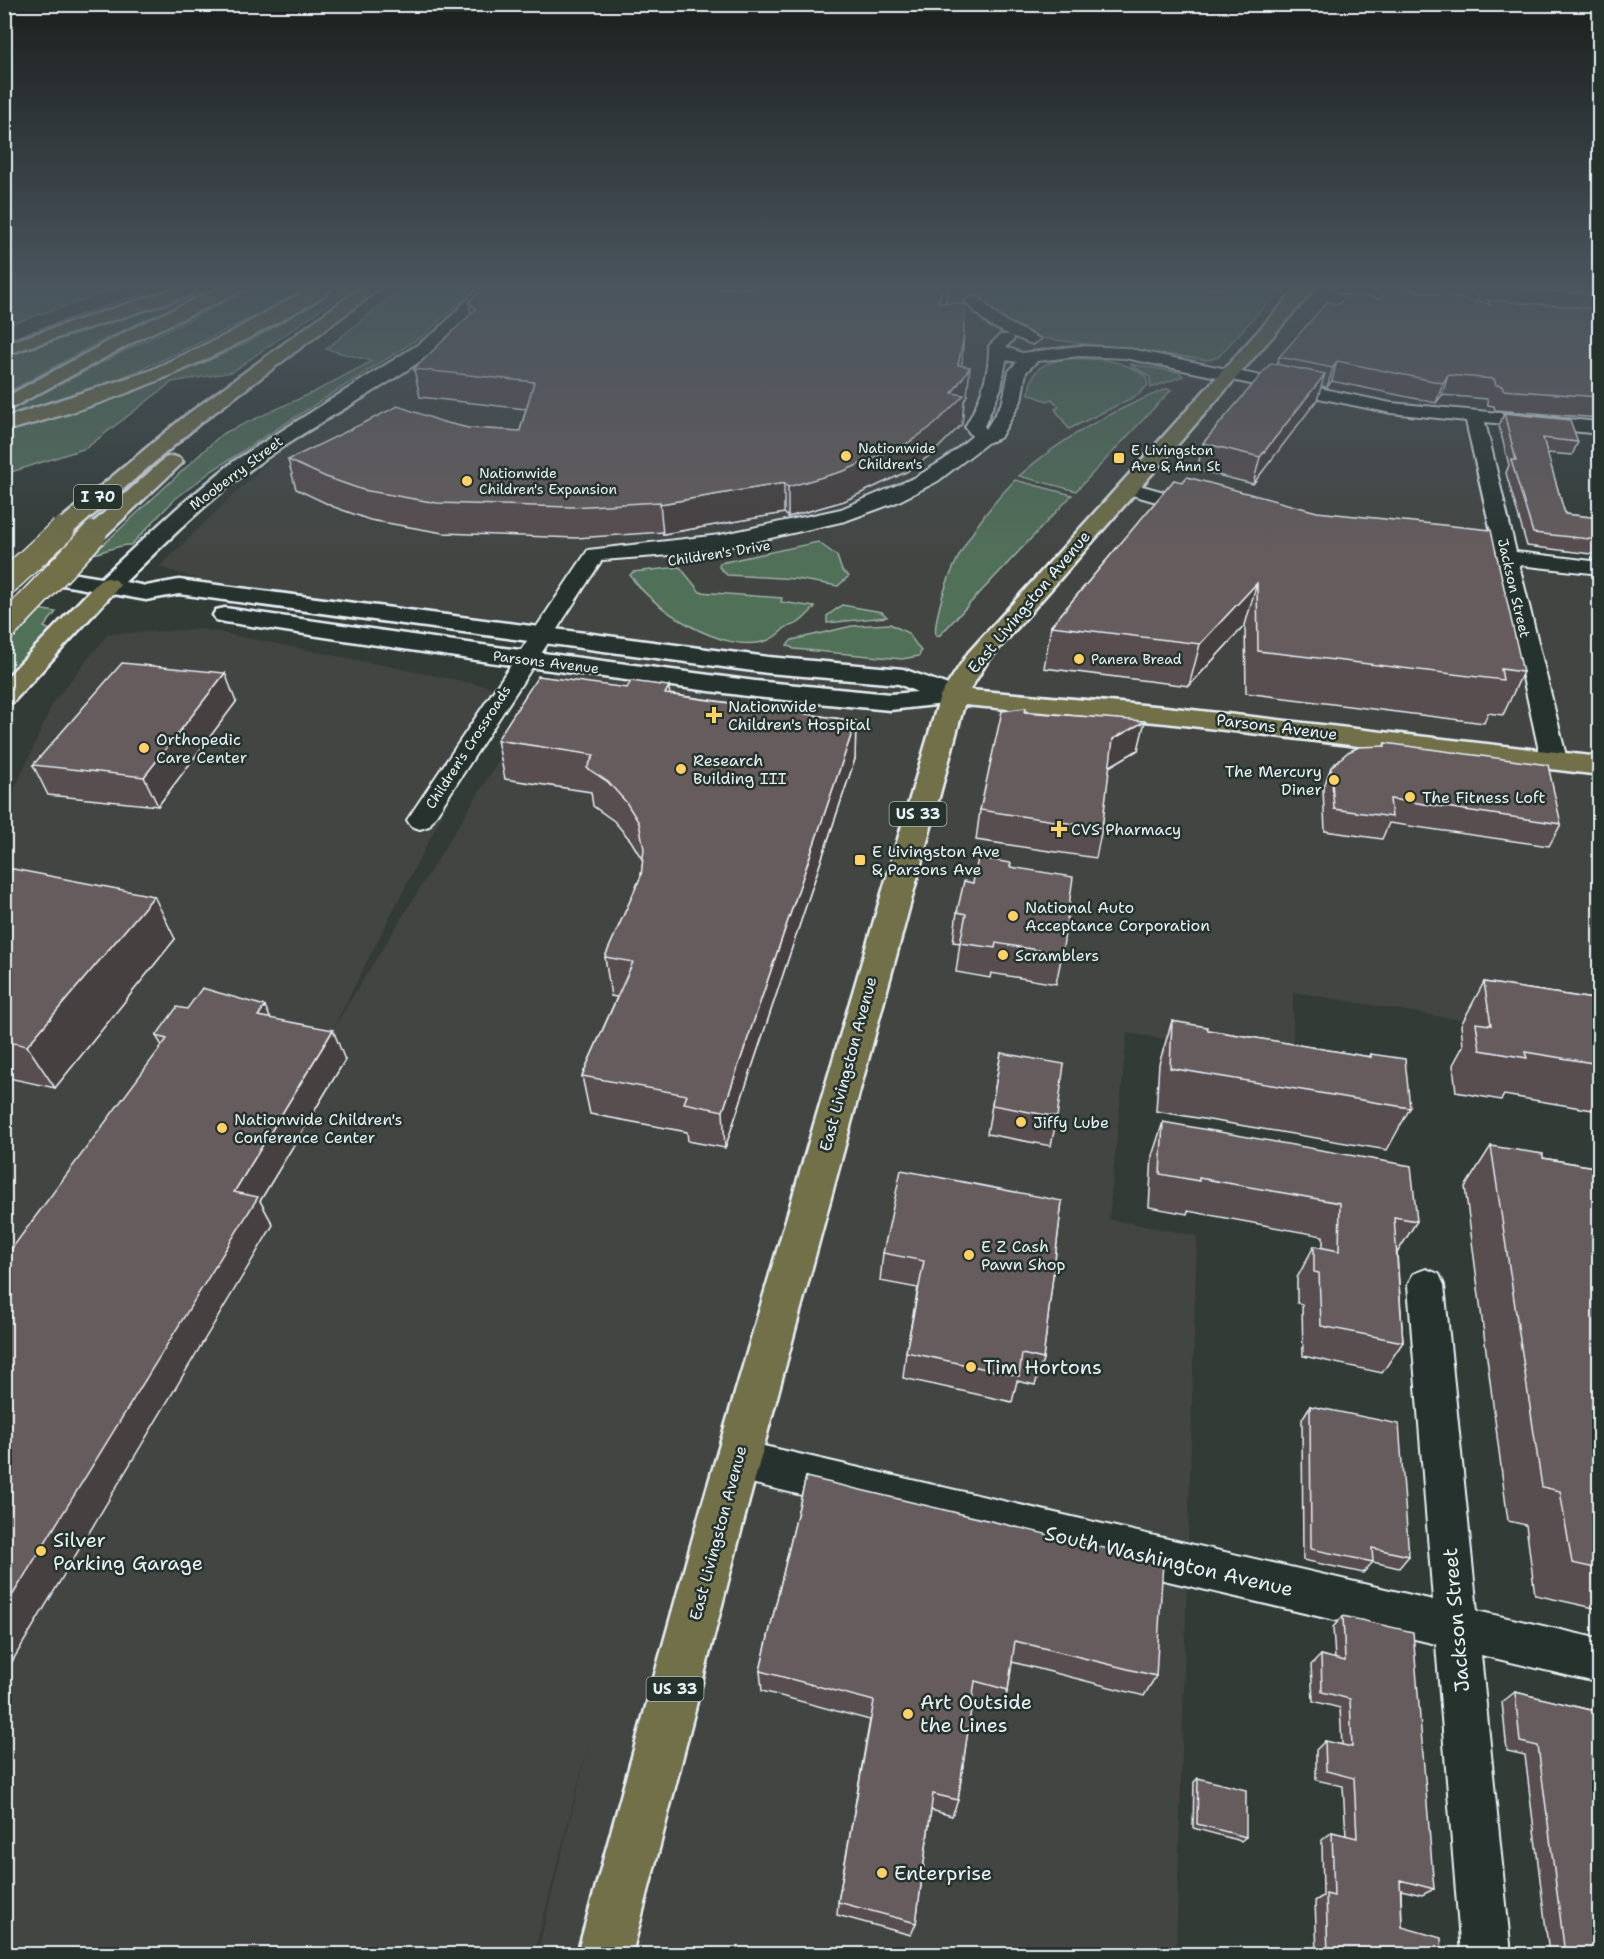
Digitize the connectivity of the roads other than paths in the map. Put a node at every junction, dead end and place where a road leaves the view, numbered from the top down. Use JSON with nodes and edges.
{"nodes":[{"id":1,"x":51,"y":379,"type":"edge"},
{"id":2,"x":142,"y":379,"type":"edge"},
{"id":3,"x":245,"y":379,"type":"edge"},
{"id":4,"x":272,"y":379,"type":"edge"},
{"id":5,"x":376,"y":379,"type":"edge"},
{"id":6,"x":993,"y":379,"type":"edge"},
{"id":7,"x":1016,"y":379,"type":"edge"},
{"id":8,"x":1224,"y":379,"type":"edge"},
{"id":9,"x":1260,"y":379,"type":"edge"},
{"id":10,"x":4,"y":406,"type":"edge"},
{"id":11,"x":1474,"y":416,"type":"junction"},
{"id":12,"x":4,"y":425,"type":"edge"},
{"id":13,"x":1599,"y":428,"type":"edge"},
{"id":14,"x":982,"y":436,"type":"junction"},
{"id":15,"x":1128,"y":488,"type":"junction"},
{"id":16,"x":1220,"y":513,"type":"edge"},
{"id":17,"x":1436,"y":550,"type":"edge"},
{"id":18,"x":1507,"y":558,"type":"junction"},
{"id":19,"x":591,"y":560,"type":"joint"},
{"id":20,"x":1599,"y":568,"type":"edge"},
{"id":21,"x":65,"y":579,"type":"dead end"},
{"id":22,"x":4,"y":585,"type":"edge"},
{"id":23,"x":108,"y":585,"type":"junction"},
{"id":24,"x":146,"y":593,"type":"junction"},
{"id":25,"x":5,"y":628,"type":"edge"},
{"id":26,"x":543,"y":634,"type":"junction"},
{"id":27,"x":526,"y":659,"type":"junction"},
{"id":28,"x":4,"y":696,"type":"edge"},
{"id":29,"x":953,"y":696,"type":"junction"},
{"id":30,"x":1554,"y":760,"type":"junction"},
{"id":31,"x":1599,"y":766,"type":"edge"},
{"id":32,"x":420,"y":820,"type":"dead end"},
{"id":33,"x":1426,"y":1285,"type":"dead end"},
{"id":34,"x":738,"y":1460,"type":"junction"},
{"id":35,"x":1457,"y":1628,"type":"junction"},
{"id":36,"x":1599,"y":1661,"type":"edge"},
{"id":37,"x":604,"y":1954,"type":"edge"},
{"id":38,"x":1486,"y":1954,"type":"edge"}],
"edges":[{"from":1,"to":10,"type":"main road"},
{"from":2,"to":12,"type":"main road"},
{"from":3,"to":22,"type":"main road","number":"I 70","bridge":true},
{"from":4,"to":25,"type":"main road","bridge":true},
{"from":5,"to":23,"type":"street","name":"Mooberry Street"},
{"from":6,"to":14,"type":"street"},
{"from":7,"to":14,"type":"street","name":"Children's Drive"},
{"from":8,"to":15,"type":"main road","name":"East Livingston Avenue","number":"US 33"},
{"from":9,"to":11,"type":"street"},
{"from":11,"to":13,"type":"street"},
{"from":11,"to":18,"type":"street","name":"Jackson Street"},
{"from":14,"to":19,"type":"street","name":"Children's Drive"},
{"from":15,"to":16,"type":"street"},
{"from":15,"to":29,"type":"main road","name":"East Livingston Avenue","number":"US 33"},
{"from":17,"to":18,"type":"street"},
{"from":18,"to":20,"type":"street"},
{"from":18,"to":30,"type":"street","name":"Jackson Street"},
{"from":19,"to":26,"type":"street","name":"Children's Crossroads"},
{"from":21,"to":23,"type":"street","name":"Parsons Avenue"},
{"from":23,"to":24,"type":"street","name":"Parsons Avenue"},
{"from":23,"to":28,"type":"main road"},
{"from":24,"to":26,"type":"street","name":"Parsons Avenue"},
{"from":24,"to":27,"type":"street","name":"Parsons Avenue"},
{"from":26,"to":27,"type":"street","name":"Children's Crossroads"},
{"from":26,"to":29,"type":"street","name":"Parsons Avenue"},
{"from":27,"to":29,"type":"street","name":"Parsons Avenue"},
{"from":27,"to":32,"type":"street","name":"Children's Crossroads"},
{"from":29,"to":30,"type":"main road","name":"Parsons Avenue"},
{"from":29,"to":34,"type":"main road","name":"East Livingston Avenue","number":"US 33"},
{"from":30,"to":31,"type":"main road","name":"Parsons Avenue"},
{"from":33,"to":35,"type":"street","name":"Jackson Street"},
{"from":34,"to":35,"type":"street","name":"South Washington Avenue"},
{"from":34,"to":37,"type":"main road","name":"East Livingston Avenue","number":"US 33"},
{"from":35,"to":36,"type":"street","name":"South Washington Avenue"},
{"from":35,"to":38,"type":"street","name":"Jackson Street"}]}
